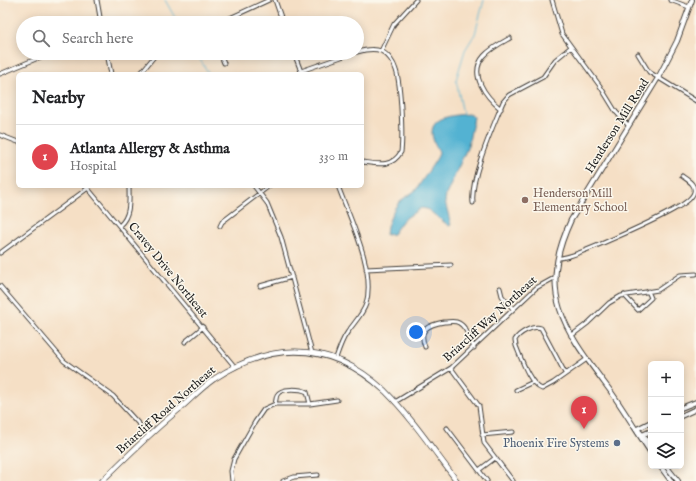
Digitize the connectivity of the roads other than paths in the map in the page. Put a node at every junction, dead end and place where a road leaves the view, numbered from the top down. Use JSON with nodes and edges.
{"nodes":[{"id":1,"x":97,"y":0,"type":"edge"},
{"id":2,"x":269,"y":0,"type":"edge"},
{"id":3,"x":275,"y":0,"type":"edge"},
{"id":4,"x":416,"y":0,"type":"edge"},
{"id":5,"x":552,"y":0,"type":"edge"},
{"id":6,"x":670,"y":0,"type":"edge"},
{"id":7,"x":692,"y":0,"type":"edge"},
{"id":8,"x":689,"y":7,"type":"junction"},
{"id":9,"x":100,"y":16,"type":"edge"},
{"id":10,"x":234,"y":16,"type":"edge"},
{"id":11,"x":281,"y":16,"type":"edge"},
{"id":12,"x":510,"y":38,"type":"dead end"},
{"id":13,"x":571,"y":46,"type":"junction"},
{"id":14,"x":381,"y":51,"type":"junction"},
{"id":15,"x":364,"y":52,"type":"edge"},
{"id":16,"x":638,"y":54,"type":"dead end"},
{"id":17,"x":33,"y":60,"type":"edge"},
{"id":18,"x":108,"y":60,"type":"edge"},
{"id":19,"x":151,"y":60,"type":"edge"},
{"id":20,"x":223,"y":60,"type":"edge"},
{"id":21,"x":297,"y":60,"type":"edge"},
{"id":22,"x":334,"y":60,"type":"edge"},
{"id":23,"x":224,"y":63,"type":"dead end"},
{"id":24,"x":111,"y":72,"type":"edge"},
{"id":25,"x":142,"y":72,"type":"edge"},
{"id":26,"x":301,"y":72,"type":"edge"},
{"id":27,"x":0,"y":74,"type":"edge"},
{"id":28,"x":658,"y":78,"type":"junction"},
{"id":29,"x":696,"y":101,"type":"edge"},
{"id":30,"x":501,"y":109,"type":"junction"},
{"id":31,"x":628,"y":125,"type":"junction"},
{"id":32,"x":0,"y":135,"type":"edge"},
{"id":33,"x":16,"y":141,"type":"edge"},
{"id":34,"x":364,"y":162,"type":"edge"},
{"id":35,"x":682,"y":176,"type":"dead end"},
{"id":36,"x":86,"y":188,"type":"edge"},
{"id":37,"x":88,"y":188,"type":"edge"},
{"id":38,"x":129,"y":188,"type":"edge"},
{"id":39,"x":255,"y":188,"type":"edge"},
{"id":40,"x":267,"y":188,"type":"edge"},
{"id":41,"x":339,"y":188,"type":"edge"},
{"id":42,"x":695,"y":190,"type":"edge"},
{"id":43,"x":259,"y":193,"type":"junction"},
{"id":44,"x":473,"y":203,"type":"dead end"},
{"id":45,"x":120,"y":225,"type":"junction"},
{"id":46,"x":220,"y":226,"type":"dead end"},
{"id":47,"x":0,"y":253,"type":"edge"},
{"id":48,"x":559,"y":258,"type":"junction"},
{"id":49,"x":451,"y":265,"type":"dead end"},
{"id":50,"x":366,"y":269,"type":"junction"},
{"id":51,"x":696,"y":274,"type":"edge"},
{"id":52,"x":292,"y":277,"type":"junction"},
{"id":53,"x":556,"y":277,"type":"junction"},
{"id":54,"x":0,"y":286,"type":"edge"},
{"id":55,"x":260,"y":286,"type":"dead end"},
{"id":56,"x":500,"y":288,"type":"dead end"},
{"id":57,"x":648,"y":291,"type":"junction"},
{"id":58,"x":624,"y":295,"type":"junction"},
{"id":59,"x":513,"y":310,"type":"junction"},
{"id":60,"x":537,"y":322,"type":"dead end"},
{"id":61,"x":538,"y":326,"type":"junction"},
{"id":62,"x":203,"y":327,"type":"junction"},
{"id":63,"x":571,"y":336,"type":"junction"},
{"id":64,"x":185,"y":342,"type":"dead end"},
{"id":65,"x":425,"y":347,"type":"dead end"},
{"id":66,"x":474,"y":348,"type":"junction"},
{"id":67,"x":312,"y":352,"type":"junction"},
{"id":68,"x":336,"y":358,"type":"junction"},
{"id":69,"x":587,"y":359,"type":"junction"},
{"id":70,"x":235,"y":367,"type":"junction"},
{"id":71,"x":451,"y":368,"type":"junction"},
{"id":72,"x":565,"y":373,"type":"junction"},
{"id":73,"x":533,"y":382,"type":"junction"},
{"id":74,"x":516,"y":390,"type":"dead end"},
{"id":75,"x":337,"y":400,"type":"dead end"},
{"id":76,"x":395,"y":402,"type":"junction"},
{"id":77,"x":696,"y":402,"type":"edge"},
{"id":78,"x":275,"y":404,"type":"junction"},
{"id":79,"x":310,"y":404,"type":"junction"},
{"id":80,"x":684,"y":407,"type":"edge"},
{"id":81,"x":696,"y":409,"type":"edge"},
{"id":82,"x":684,"y":415,"type":"edge"},
{"id":83,"x":648,"y":424,"type":"edge"},
{"id":84,"x":447,"y":428,"type":"dead end"},
{"id":85,"x":637,"y":429,"type":"junction"},
{"id":86,"x":513,"y":432,"type":"dead end"},
{"id":87,"x":648,"y":432,"type":"edge"},
{"id":88,"x":482,"y":434,"type":"junction"},
{"id":89,"x":149,"y":435,"type":"junction"},
{"id":90,"x":642,"y":435,"type":"junction"},
{"id":91,"x":648,"y":442,"type":"edge"},
{"id":92,"x":648,"y":447,"type":"edge"},
{"id":93,"x":495,"y":458,"type":"junction"},
{"id":94,"x":662,"y":469,"type":"edge"},
{"id":95,"x":668,"y":469,"type":"edge"},
{"id":96,"x":478,"y":470,"type":"junction"},
{"id":97,"x":318,"y":476,"type":"dead end"},
{"id":98,"x":102,"y":481,"type":"edge"},
{"id":99,"x":232,"y":481,"type":"edge"},
{"id":100,"x":283,"y":481,"type":"edge"},
{"id":101,"x":457,"y":481,"type":"edge"},
{"id":102,"x":487,"y":481,"type":"edge"},
{"id":103,"x":513,"y":481,"type":"edge"},
{"id":104,"x":671,"y":481,"type":"edge"},
{"id":105,"x":678,"y":481,"type":"edge"}],
"edges":[{"from":1,"to":9,"type":"street"},
{"from":2,"to":10,"type":"street"},
{"from":3,"to":11,"type":"street"},
{"from":4,"to":14,"type":"street"},
{"from":5,"to":13,"type":"street"},
{"from":6,"to":8,"type":"street"},
{"from":7,"to":8,"type":"street","name":"Henderson Mill Road"},
{"from":8,"to":28,"type":"street","name":"Henderson Mill Road"},
{"from":12,"to":30,"type":"street"},
{"from":13,"to":30,"type":"street"},
{"from":13,"to":31,"type":"street"},
{"from":14,"to":15,"type":"street"},
{"from":14,"to":34,"type":"street"},
{"from":16,"to":28,"type":"street"},
{"from":17,"to":27,"type":"street"},
{"from":18,"to":24,"type":"street"},
{"from":19,"to":25,"type":"street"},
{"from":20,"to":23,"type":"street"},
{"from":21,"to":26,"type":"street"},
{"from":22,"to":26,"type":"street"},
{"from":28,"to":29,"type":"street"},
{"from":28,"to":31,"type":"street","name":"Henderson Mill Road"},
{"from":30,"to":44,"type":"street"},
{"from":31,"to":48,"type":"street","name":"Henderson Mill Road"},
{"from":32,"to":33,"type":"street"},
{"from":35,"to":42,"type":"street"},
{"from":36,"to":47,"type":"street"},
{"from":37,"to":45,"type":"street","name":"Cravey Drive Northeast"},
{"from":38,"to":45,"type":"street"},
{"from":39,"to":43,"type":"street"},
{"from":40,"to":43,"type":"street"},
{"from":41,"to":50,"type":"street"},
{"from":42,"to":48,"type":"street"},
{"from":43,"to":46,"type":"street"},
{"from":43,"to":52,"type":"street"},
{"from":45,"to":62,"type":"street","name":"Cravey Drive Northeast"},
{"from":48,"to":53,"type":"street","name":"Henderson Mill Road"},
{"from":49,"to":50,"type":"street"},
{"from":50,"to":68,"type":"street"},
{"from":51,"to":57,"type":"street"},
{"from":52,"to":55,"type":"street"},
{"from":52,"to":67,"type":"street"},
{"from":53,"to":59,"type":"street","name":"Briarcliff Way Northeast"},
{"from":53,"to":63,"type":"street","name":"Henderson Mill Road"},
{"from":54,"to":89,"type":"street"},
{"from":56,"to":59,"type":"street"},
{"from":57,"to":58,"type":"street"},
{"from":57,"to":58,"type":"street"},
{"from":58,"to":63,"type":"street"},
{"from":59,"to":66,"type":"street","name":"Briarcliff Way Northeast"},
{"from":60,"to":61,"type":"street"},
{"from":61,"to":72,"type":"street"},
{"from":61,"to":73,"type":"street"},
{"from":62,"to":64,"type":"street"},
{"from":62,"to":70,"type":"street","name":"Cravey Drive Northeast"},
{"from":63,"to":69,"type":"street","name":"Henderson Mill Road"},
{"from":65,"to":66,"type":"street"},
{"from":66,"to":71,"type":"street","name":"Briarcliff Way Northeast"},
{"from":67,"to":68,"type":"main road","name":"Briarcliff Road Northeast"},
{"from":67,"to":70,"type":"main road","name":"Briarcliff Road Northeast"},
{"from":68,"to":76,"type":"main road","name":"Briarcliff Road Northeast"},
{"from":69,"to":72,"type":"street"},
{"from":69,"to":85,"type":"street","name":"Henderson Mill Road"},
{"from":70,"to":89,"type":"main road","name":"Briarcliff Road Northeast"},
{"from":71,"to":76,"type":"street","name":"Briarcliff Way Northeast"},
{"from":71,"to":88,"type":"street"},
{"from":72,"to":73,"type":"street"},
{"from":73,"to":74,"type":"street"},
{"from":75,"to":79,"type":"street"},
{"from":76,"to":101,"type":"main road","name":"Briarcliff Road Northeast"},
{"from":77,"to":80,"type":"street"},
{"from":78,"to":79,"type":"street"},
{"from":78,"to":79,"type":"street"},
{"from":78,"to":99,"type":"street"},
{"from":81,"to":82,"type":"street"},
{"from":83,"to":85,"type":"street"},
{"from":84,"to":96,"type":"street"},
{"from":85,"to":90,"type":"street","name":"Henderson Mill Road"},
{"from":86,"to":88,"type":"street"},
{"from":87,"to":90,"type":"street"},
{"from":88,"to":93,"type":"street"},
{"from":89,"to":98,"type":"main road","name":"Briarcliff Road Northeast"},
{"from":90,"to":91,"type":"street","name":"Henderson Mill Road"},
{"from":90,"to":92,"type":"street","name":"Henderson Mill Road"},
{"from":93,"to":96,"type":"street"},
{"from":93,"to":103,"type":"street"},
{"from":94,"to":104,"type":"street"},
{"from":95,"to":105,"type":"street"},
{"from":96,"to":102,"type":"street"},
{"from":97,"to":100,"type":"street"}]}
